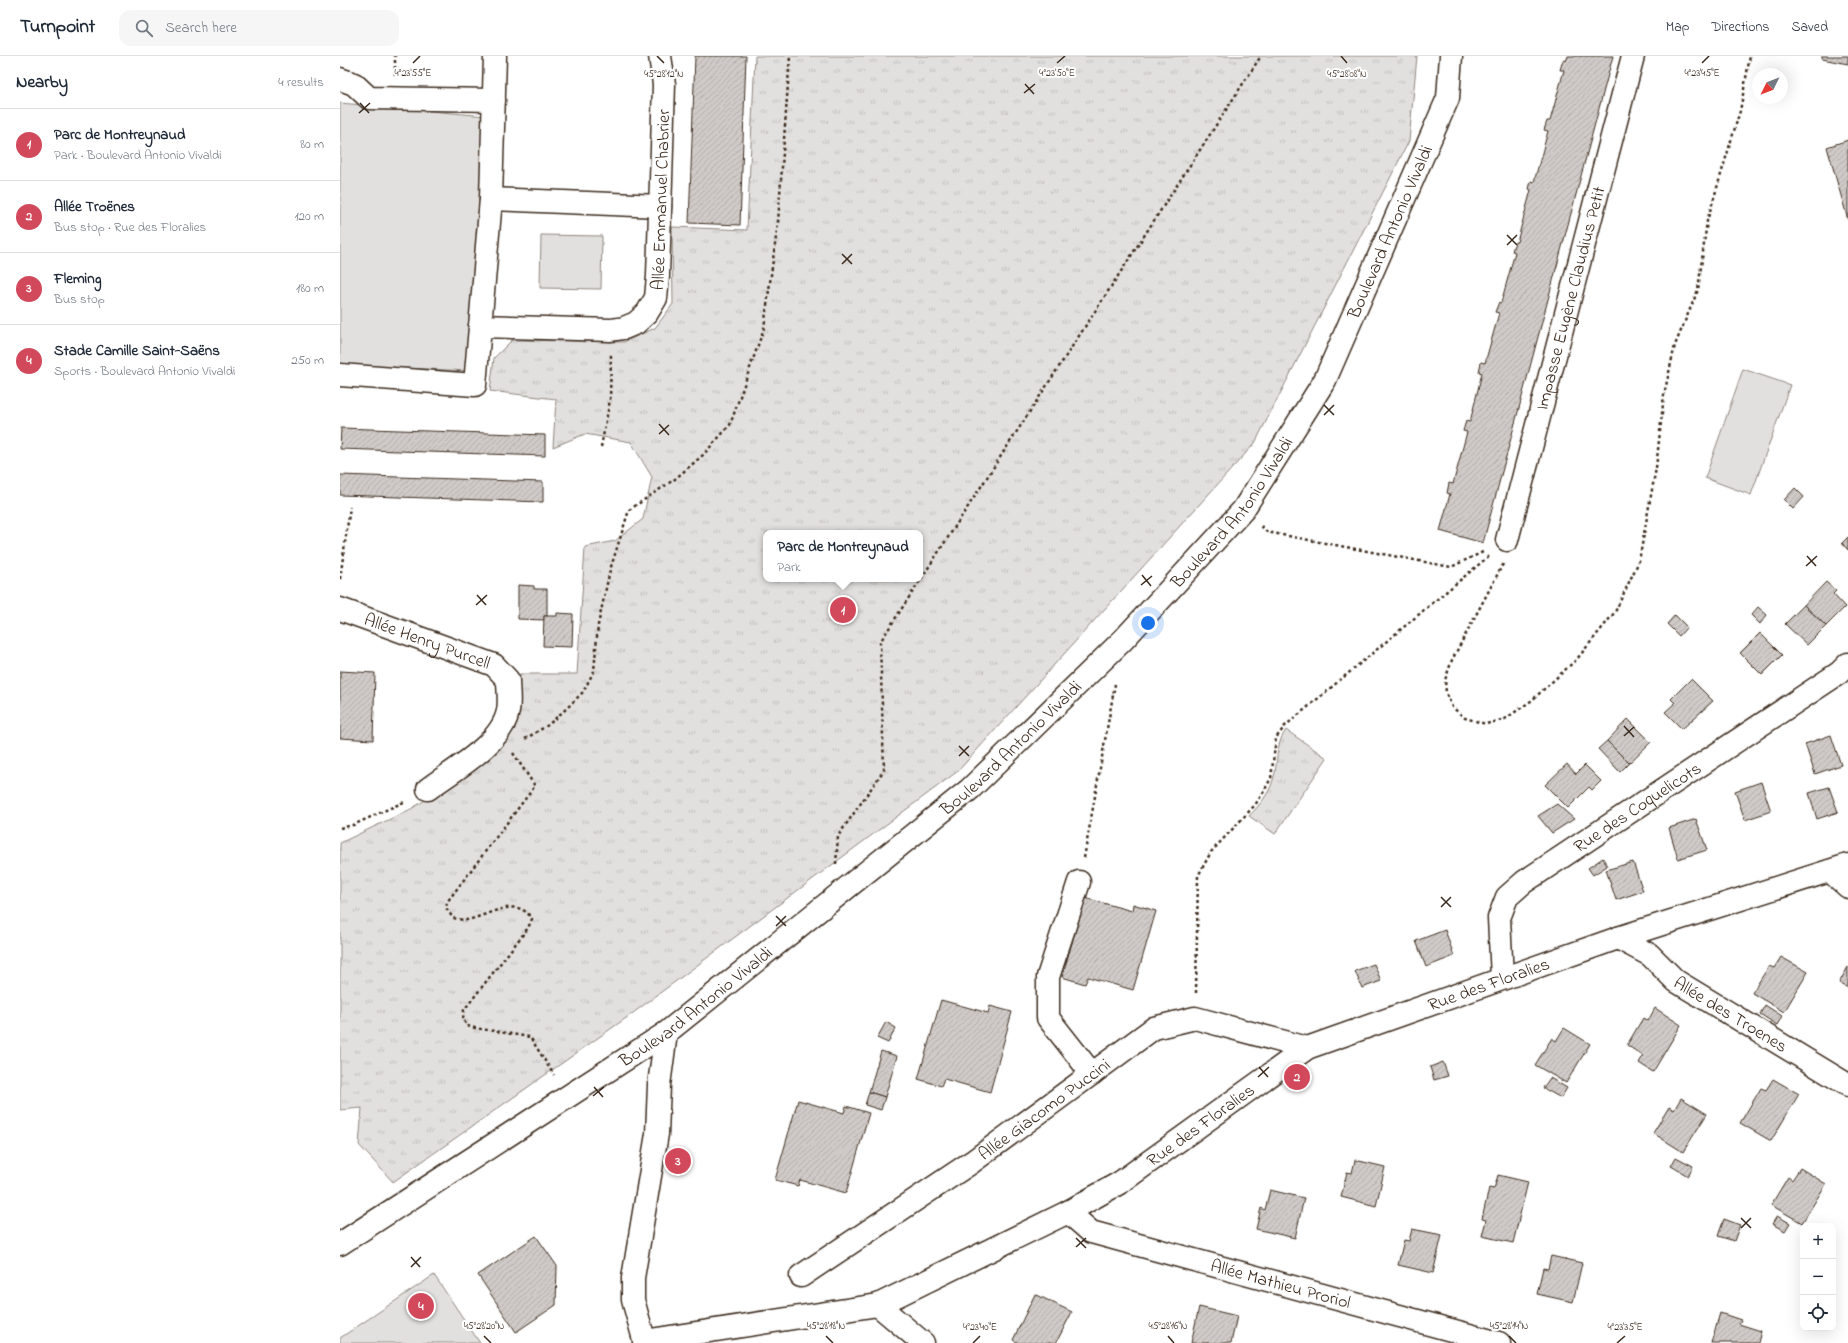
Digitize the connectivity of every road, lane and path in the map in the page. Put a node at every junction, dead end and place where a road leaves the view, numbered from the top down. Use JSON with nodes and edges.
{"nodes":[{"id":1,"x":496,"y":56,"type":"edge"},
{"id":2,"x":660,"y":56,"type":"edge"},
{"id":3,"x":790,"y":56,"type":"edge"},
{"id":4,"x":1261,"y":56,"type":"edge"},
{"id":5,"x":1451,"y":56,"type":"edge"},
{"id":6,"x":1633,"y":56,"type":"edge"},
{"id":7,"x":1750,"y":56,"type":"edge"},
{"id":8,"x":340,"y":79,"type":"edge"},
{"id":9,"x":494,"y":100,"type":"junction"},
{"id":10,"x":491,"y":199,"type":"junction"},
{"id":11,"x":660,"y":206,"type":"junction"},
{"id":12,"x":480,"y":326,"type":"junction"},
{"id":13,"x":611,"y":330,"type":"junction"},
{"id":14,"x":340,"y":375,"type":"edge"},
{"id":15,"x":601,"y":447,"type":"dead end"},
{"id":16,"x":350,"y":507,"type":"dead end"},
{"id":17,"x":1243,"y":510,"type":"junction"},
{"id":18,"x":1508,"y":540,"type":"junction"},
{"id":19,"x":923,"y":576,"type":"edge"},
{"id":20,"x":340,"y":579,"type":"edge"},
{"id":21,"x":919,"y":582,"type":"edge"},
{"id":22,"x":340,"y":609,"type":"edge"},
{"id":23,"x":1845,"y":669,"type":"edge"},
{"id":24,"x":1116,"y":679,"type":"dead end"},
{"id":25,"x":522,"y":740,"type":"dead end"},
{"id":26,"x":508,"y":747,"type":"dead end"},
{"id":27,"x":428,"y":789,"type":"joint"},
{"id":28,"x":340,"y":828,"type":"edge"},
{"id":29,"x":1839,"y":868,"type":"edge"},
{"id":30,"x":1079,"y":882,"type":"joint"},
{"id":31,"x":1848,"y":887,"type":"edge"},
{"id":32,"x":832,"y":899,"type":"junction"},
{"id":33,"x":1618,"y":938,"type":"junction"},
{"id":34,"x":1502,"y":978,"type":"junction"},
{"id":35,"x":1195,"y":1018,"type":"junction"},
{"id":36,"x":666,"y":1032,"type":"junction"},
{"id":37,"x":1308,"y":1048,"type":"junction"},
{"id":38,"x":546,"y":1064,"type":"dead end"},
{"id":39,"x":1092,"y":1074,"type":"junction"},
{"id":40,"x":1848,"y":1085,"type":"edge"},
{"id":41,"x":1068,"y":1212,"type":"junction"},
{"id":42,"x":340,"y":1244,"type":"edge"},
{"id":43,"x":801,"y":1276,"type":"dead end"},
{"id":44,"x":878,"y":1305,"type":"junction"},
{"id":45,"x":645,"y":1342,"type":"edge"},
{"id":46,"x":923,"y":1343,"type":"edge"},
{"id":47,"x":1499,"y":1343,"type":"edge"}],
"edges":[{"from":1,"to":9,"type":"street"},
{"from":2,"to":11,"type":"street","name":"Allée Emmanuel Chabrier"},
{"from":3,"to":25,"type":"path"},
{"from":4,"to":19,"type":"path"},
{"from":5,"to":17,"type":"street","name":"Boulevard Antonio Vivaldi"},
{"from":6,"to":18,"type":"street","name":"Impasse Eugène Claudius Petit"},
{"from":7,"to":18,"type":"path"},
{"from":8,"to":9,"type":"street"},
{"from":9,"to":10,"type":"street"},
{"from":10,"to":11,"type":"street"},
{"from":10,"to":12,"type":"street"},
{"from":11,"to":13,"type":"street","name":"Allée Emmanuel Chabrier"},
{"from":12,"to":13,"type":"street","name":"Allée Emmanuel Chabrier"},
{"from":12,"to":14,"type":"street"},
{"from":13,"to":15,"type":"path"},
{"from":16,"to":20,"type":"path"},
{"from":17,"to":18,"type":"path"},
{"from":17,"to":32,"type":"street","name":"Boulevard Antonio Vivaldi"},
{"from":18,"to":35,"type":"path"},
{"from":21,"to":32,"type":"path"},
{"from":22,"to":27,"type":"street","name":"Allée Henry Purcell"},
{"from":23,"to":34,"type":"street","name":"Rue des Coquelicots"},
{"from":24,"to":30,"type":"path"},
{"from":26,"to":38,"type":"path"},
{"from":27,"to":28,"type":"path"},
{"from":29,"to":31,"type":"street"},
{"from":29,"to":33,"type":"street","name":"Rue des Floralies"},
{"from":30,"to":39,"type":"street"},
{"from":32,"to":36,"type":"street","name":"Boulevard Antonio Vivaldi"},
{"from":33,"to":34,"type":"street","name":"Rue des Floralies"},
{"from":33,"to":40,"type":"street","name":"Allée des Troenes"},
{"from":34,"to":37,"type":"street","name":"Rue des Floralies"},
{"from":35,"to":37,"type":"street","name":"Allée Giacomo Puccini"},
{"from":35,"to":39,"type":"street","name":"Allée Giacomo Puccini"},
{"from":36,"to":42,"type":"street","name":"Boulevard Antonio Vivaldi"},
{"from":36,"to":45,"type":"street"},
{"from":37,"to":41,"type":"street","name":"Rue des Floralies"},
{"from":39,"to":43,"type":"street","name":"Allée Giacomo Puccini"},
{"from":41,"to":44,"type":"street","name":"Rue des Floralies"},
{"from":41,"to":47,"type":"street","name":"Allée Mathieu Proriol"},
{"from":44,"to":45,"type":"street","name":"Rue des Floralies"},
{"from":44,"to":46,"type":"street"}]}
